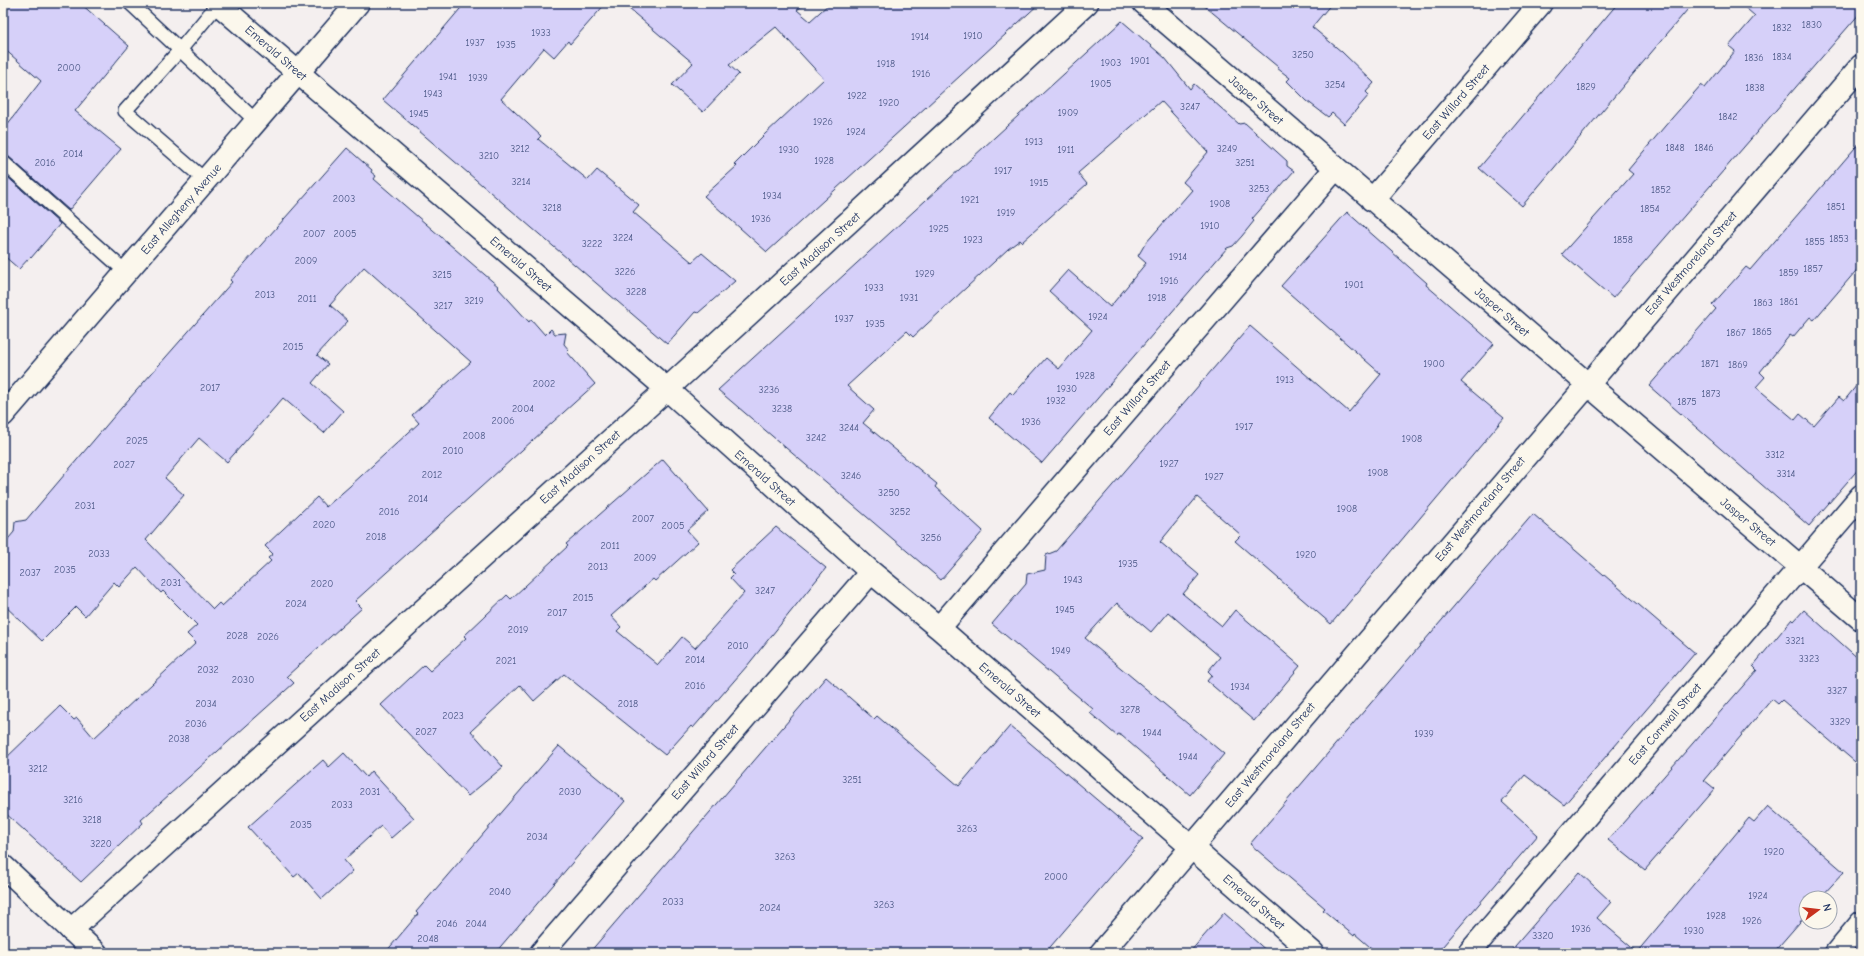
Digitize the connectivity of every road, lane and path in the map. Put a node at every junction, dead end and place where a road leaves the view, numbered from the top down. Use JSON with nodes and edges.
{"nodes":[{"id":1,"x":130,"y":3,"type":"edge"},
{"id":2,"x":217,"y":3,"type":"edge"},
{"id":3,"x":358,"y":3,"type":"edge"},
{"id":4,"x":1087,"y":3,"type":"edge"},
{"id":5,"x":1541,"y":3,"type":"edge"},
{"id":6,"x":1157,"y":7,"type":"edge"},
{"id":7,"x":180,"y":50,"type":"junction"},
{"id":8,"x":1861,"y":66,"type":"edge"},
{"id":9,"x":298,"y":72,"type":"junction"},
{"id":10,"x":256,"y":120,"type":"junction"},
{"id":11,"x":3,"y":162,"type":"edge"},
{"id":12,"x":1336,"y":169,"type":"junction"},
{"id":13,"x":205,"y":180,"type":"junction"},
{"id":14,"x":1372,"y":200,"type":"junction"},
{"id":15,"x":126,"y":272,"type":"junction"},
{"id":16,"x":1586,"y":385,"type":"junction"},
{"id":17,"x":667,"y":389,"type":"junction"},
{"id":18,"x":3,"y":415,"type":"edge"},
{"id":19,"x":1861,"y":496,"type":"edge"},
{"id":20,"x":1801,"y":566,"type":"junction"},
{"id":21,"x":871,"y":572,"type":"junction"},
{"id":22,"x":1861,"y":619,"type":"edge"},
{"id":23,"x":939,"y":628,"type":"junction"},
{"id":24,"x":1191,"y":848,"type":"junction"},
{"id":25,"x":3,"y":866,"type":"edge"},
{"id":26,"x":1861,"y":923,"type":"edge"},
{"id":27,"x":71,"y":930,"type":"junction"},
{"id":28,"x":96,"y":953,"type":"edge"},
{"id":29,"x":541,"y":953,"type":"edge"},
{"id":30,"x":1101,"y":953,"type":"edge"},
{"id":31,"x":1313,"y":953,"type":"edge"},
{"id":32,"x":1469,"y":953,"type":"edge"},
{"id":33,"x":1836,"y":953,"type":"edge"}],
"edges":[{"from":1,"to":7,"type":"lane"},
{"from":2,"to":7,"type":"lane"},
{"from":2,"to":9,"type":"street","name":"Emerald Street"},
{"from":3,"to":9,"type":"street","name":"East Allegheny Avenue"},
{"from":4,"to":17,"type":"street","name":"East Madison Street"},
{"from":5,"to":14,"type":"street","name":"East Willard Street"},
{"from":6,"to":12,"type":"street","name":"Jasper Street"},
{"from":7,"to":10,"type":"lane"},
{"from":7,"to":13,"type":"lane"},
{"from":8,"to":16,"type":"street","name":"East Westmoreland Street"},
{"from":9,"to":10,"type":"street","name":"East Allegheny Avenue"},
{"from":9,"to":17,"type":"street","name":"Emerald Street"},
{"from":10,"to":13,"type":"street","name":"East Allegheny Avenue"},
{"from":11,"to":15,"type":"lane"},
{"from":12,"to":14,"type":"street","name":"Jasper Street"},
{"from":12,"to":23,"type":"street","name":"East Willard Street"},
{"from":13,"to":15,"type":"street","name":"East Allegheny Avenue"},
{"from":14,"to":16,"type":"street","name":"Jasper Street"},
{"from":15,"to":18,"type":"street","name":"East Allegheny Avenue"},
{"from":16,"to":20,"type":"street","name":"Jasper Street"},
{"from":16,"to":24,"type":"street","name":"East Westmoreland Street"},
{"from":17,"to":21,"type":"street","name":"Emerald Street"},
{"from":17,"to":27,"type":"street","name":"East Madison Street"},
{"from":19,"to":20,"type":"street","name":"East Cornwall Street"},
{"from":20,"to":22,"type":"street","name":"Jasper Street"},
{"from":20,"to":32,"type":"street","name":"East Cornwall Street"},
{"from":21,"to":23,"type":"street","name":"Emerald Street"},
{"from":21,"to":29,"type":"street","name":"East Willard Street"},
{"from":23,"to":24,"type":"street","name":"Emerald Street"},
{"from":24,"to":30,"type":"street","name":"East Westmoreland Street"},
{"from":24,"to":31,"type":"street","name":"Emerald Street"},
{"from":25,"to":27,"type":"street"},
{"from":26,"to":33,"type":"street"},
{"from":27,"to":28,"type":"street"}]}
